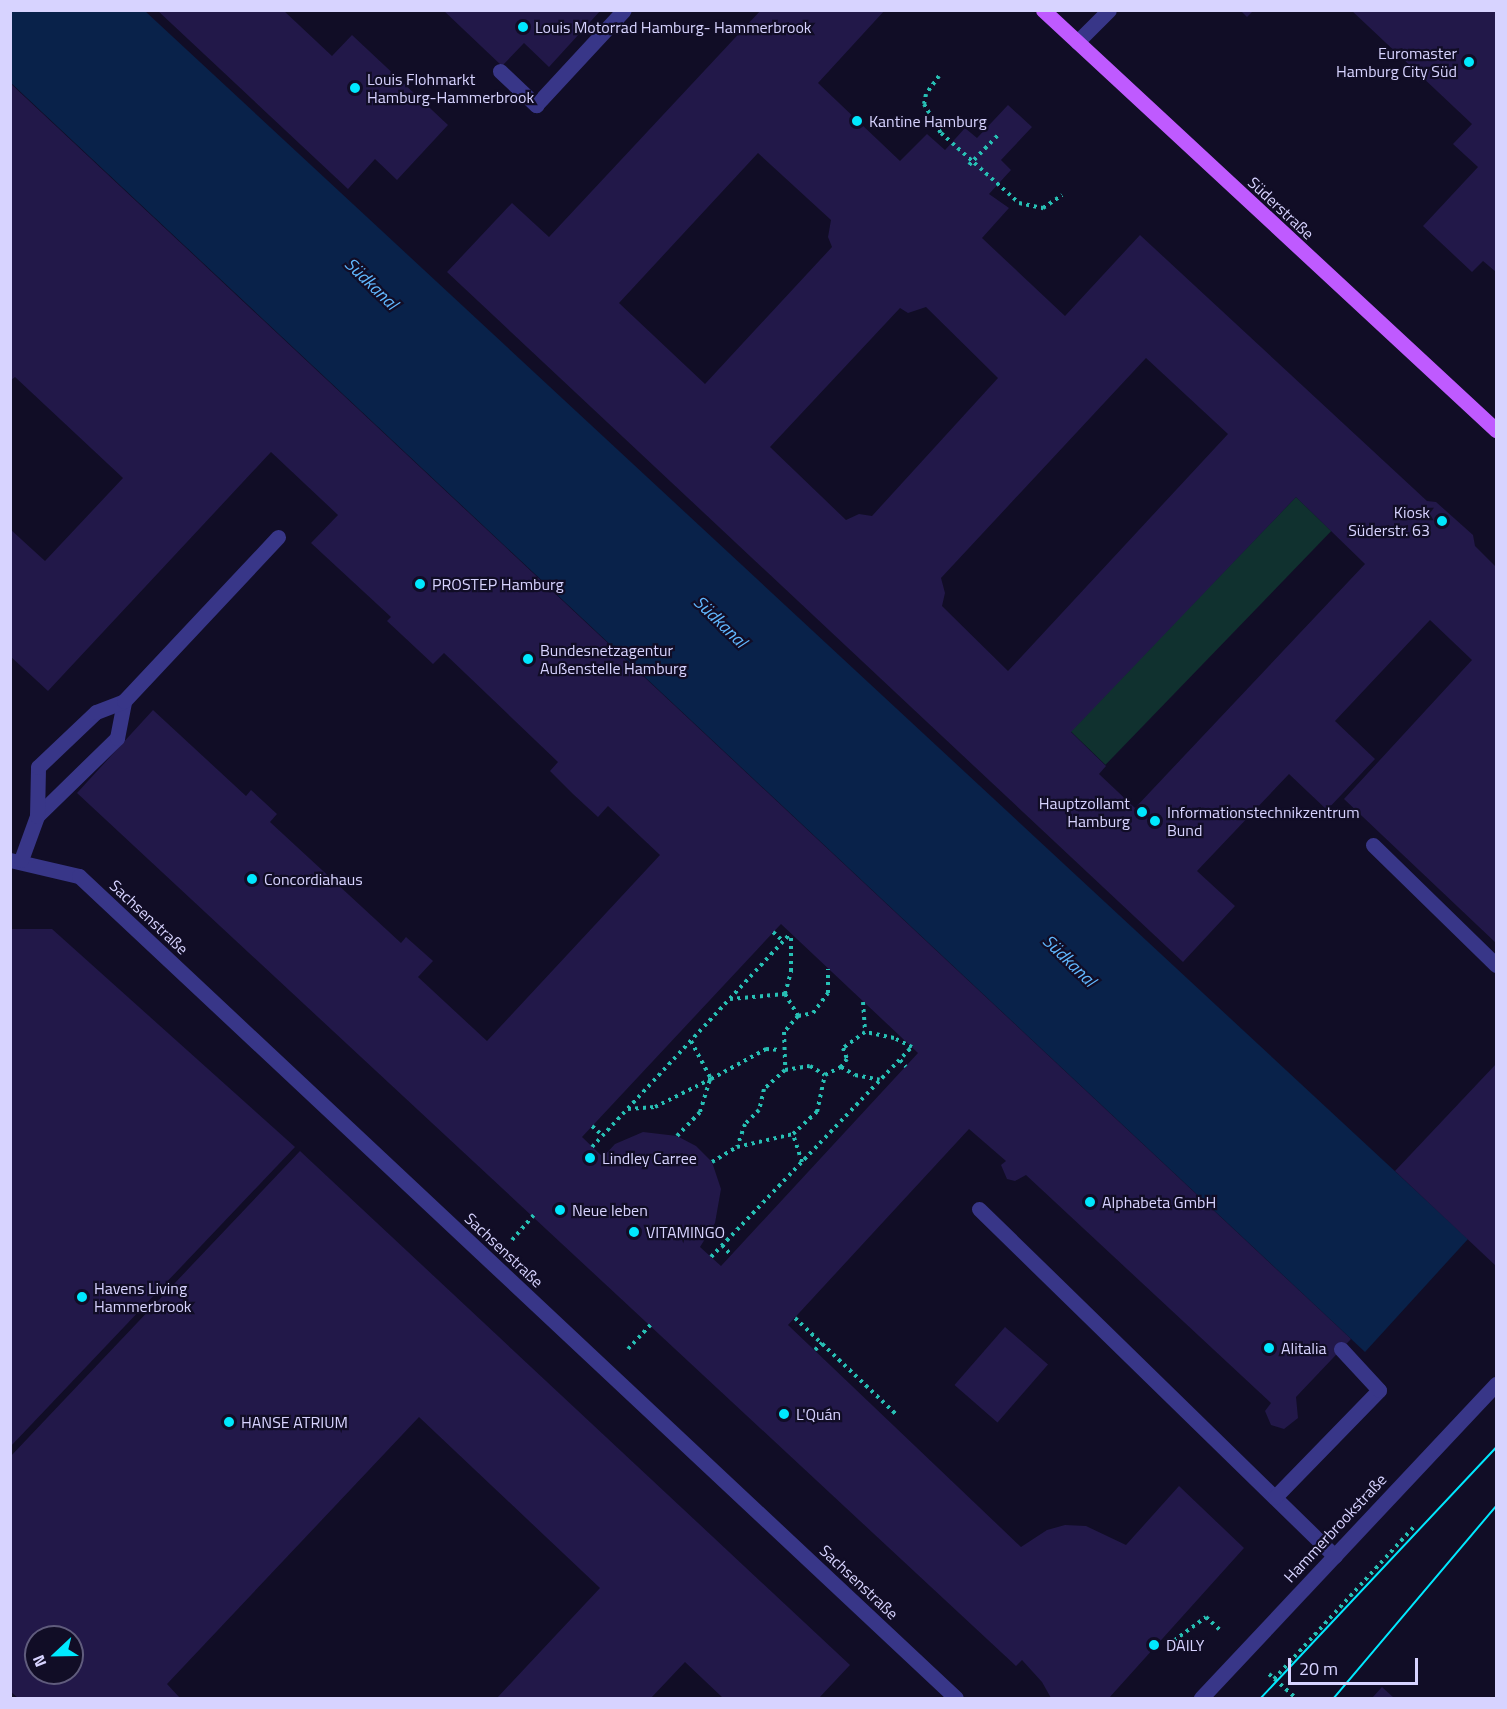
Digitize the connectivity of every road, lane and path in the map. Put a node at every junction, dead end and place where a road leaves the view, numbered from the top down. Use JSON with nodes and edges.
{"nodes":[{"id":1,"x":624,"y":10,"type":"edge"},
{"id":2,"x":1043,"y":10,"type":"edge"},
{"id":3,"x":1108,"y":10,"type":"edge"},
{"id":4,"x":1077,"y":42,"type":"junction"},
{"id":5,"x":500,"y":71,"type":"dead end"},
{"id":6,"x":939,"y":76,"type":"dead end"},
{"id":7,"x":999,"y":134,"type":"dead end"},
{"id":8,"x":971,"y":164,"type":"junction"},
{"id":9,"x":1062,"y":195,"type":"dead end"},
{"id":10,"x":1497,"y":430,"type":"edge"},
{"id":11,"x":278,"y":537,"type":"dead end"},
{"id":12,"x":124,"y":701,"type":"junction"},
{"id":13,"x":37,"y":816,"type":"junction"},
{"id":14,"x":1373,"y":845,"type":"dead end"},
{"id":15,"x":16,"y":860,"type":"edge"},
{"id":16,"x":774,"y":932,"type":"dead end"},
{"id":17,"x":783,"y":941,"type":"junction"},
{"id":18,"x":1497,"y":965,"type":"edge"},
{"id":19,"x":828,"y":969,"type":"dead end"},
{"id":20,"x":784,"y":994,"type":"junction"},
{"id":21,"x":729,"y":999,"type":"junction"},
{"id":22,"x":863,"y":1002,"type":"dead end"},
{"id":23,"x":798,"y":1016,"type":"junction"},
{"id":24,"x":865,"y":1032,"type":"junction"},
{"id":25,"x":691,"y":1041,"type":"junction"},
{"id":26,"x":782,"y":1050,"type":"junction"},
{"id":27,"x":900,"y":1060,"type":"junction"},
{"id":28,"x":841,"y":1067,"type":"junction"},
{"id":29,"x":906,"y":1067,"type":"dead end"},
{"id":30,"x":785,"y":1070,"type":"junction"},
{"id":31,"x":825,"y":1075,"type":"junction"},
{"id":32,"x":711,"y":1079,"type":"junction"},
{"id":33,"x":880,"y":1080,"type":"junction"},
{"id":34,"x":627,"y":1109,"type":"junction"},
{"id":35,"x":592,"y":1126,"type":"dead end"},
{"id":36,"x":793,"y":1134,"type":"junction"},
{"id":37,"x":603,"y":1136,"type":"junction"},
{"id":38,"x":677,"y":1136,"type":"dead end"},
{"id":39,"x":592,"y":1147,"type":"dead end"},
{"id":40,"x":737,"y":1147,"type":"junction"},
{"id":41,"x":712,"y":1162,"type":"dead end"},
{"id":42,"x":802,"y":1162,"type":"junction"},
{"id":43,"x":979,"y":1209,"type":"dead end"},
{"id":44,"x":722,"y":1245,"type":"junction"},
{"id":45,"x":731,"y":1255,"type":"dead end"},
{"id":46,"x":711,"y":1257,"type":"dead end"},
{"id":47,"x":795,"y":1318,"type":"dead end"},
{"id":48,"x":822,"y":1343,"type":"junction"},
{"id":49,"x":1341,"y":1349,"type":"dead end"},
{"id":50,"x":815,"y":1350,"type":"dead end"},
{"id":51,"x":1497,"y":1384,"type":"edge"},
{"id":52,"x":897,"y":1414,"type":"dead end"},
{"id":53,"x":1275,"y":1497,"type":"junction"},
{"id":54,"x":1414,"y":1527,"type":"dead end"},
{"id":55,"x":1335,"y":1556,"type":"junction"},
{"id":56,"x":1222,"y":1631,"type":"dead end"},
{"id":57,"x":1168,"y":1645,"type":"dead end"},
{"id":58,"x":1269,"y":1674,"type":"dead end"},
{"id":59,"x":1274,"y":1678,"type":"junction"},
{"id":60,"x":956,"y":1698,"type":"edge"},
{"id":61,"x":1201,"y":1698,"type":"edge"},
{"id":62,"x":1296,"y":1698,"type":"edge"}],
"edges":[{"from":1,"to":5,"type":"street"},
{"from":2,"to":4,"type":"main road","name":"Süderstraße"},
{"from":3,"to":4,"type":"street"},
{"from":4,"to":10,"type":"main road","name":"Süderstraße"},
{"from":6,"to":8,"type":"path"},
{"from":7,"to":8,"type":"path"},
{"from":8,"to":9,"type":"path"},
{"from":11,"to":12,"type":"street"},
{"from":12,"to":13,"type":"street"},
{"from":12,"to":13,"type":"street"},
{"from":13,"to":15,"type":"street"},
{"from":14,"to":18,"type":"street"},
{"from":15,"to":60,"type":"street","name":"Sachsenstraße"},
{"from":16,"to":17,"type":"path"},
{"from":17,"to":20,"type":"path"},
{"from":17,"to":21,"type":"path"},
{"from":19,"to":23,"type":"path"},
{"from":20,"to":21,"type":"path"},
{"from":20,"to":23,"type":"path"},
{"from":21,"to":25,"type":"path"},
{"from":22,"to":24,"type":"path"},
{"from":23,"to":26,"type":"path"},
{"from":24,"to":27,"type":"path"},
{"from":24,"to":28,"type":"path"},
{"from":25,"to":32,"type":"path"},
{"from":25,"to":34,"type":"path"},
{"from":26,"to":30,"type":"path"},
{"from":26,"to":32,"type":"path"},
{"from":27,"to":29,"type":"path"},
{"from":27,"to":33,"type":"path"},
{"from":28,"to":31,"type":"path"},
{"from":28,"to":33,"type":"path"},
{"from":30,"to":31,"type":"path"},
{"from":30,"to":40,"type":"path"},
{"from":31,"to":36,"type":"path"},
{"from":32,"to":34,"type":"path"},
{"from":32,"to":38,"type":"path"},
{"from":33,"to":42,"type":"path"},
{"from":34,"to":37,"type":"path"},
{"from":35,"to":37,"type":"path"},
{"from":36,"to":40,"type":"path"},
{"from":36,"to":42,"type":"path"},
{"from":37,"to":39,"type":"path"},
{"from":40,"to":41,"type":"path"},
{"from":42,"to":44,"type":"path"},
{"from":43,"to":53,"type":"street"},
{"from":44,"to":45,"type":"path"},
{"from":44,"to":46,"type":"path"},
{"from":47,"to":48,"type":"path"},
{"from":48,"to":50,"type":"path"},
{"from":48,"to":52,"type":"path"},
{"from":49,"to":53,"type":"street"},
{"from":51,"to":55,"type":"street","name":"Hammerbrookstraße"},
{"from":53,"to":55,"type":"street"},
{"from":54,"to":59,"type":"path"},
{"from":55,"to":61,"type":"street","name":"Hammerbrookstraße"},
{"from":56,"to":57,"type":"path"},
{"from":58,"to":59,"type":"path"},
{"from":59,"to":62,"type":"path"}]}
